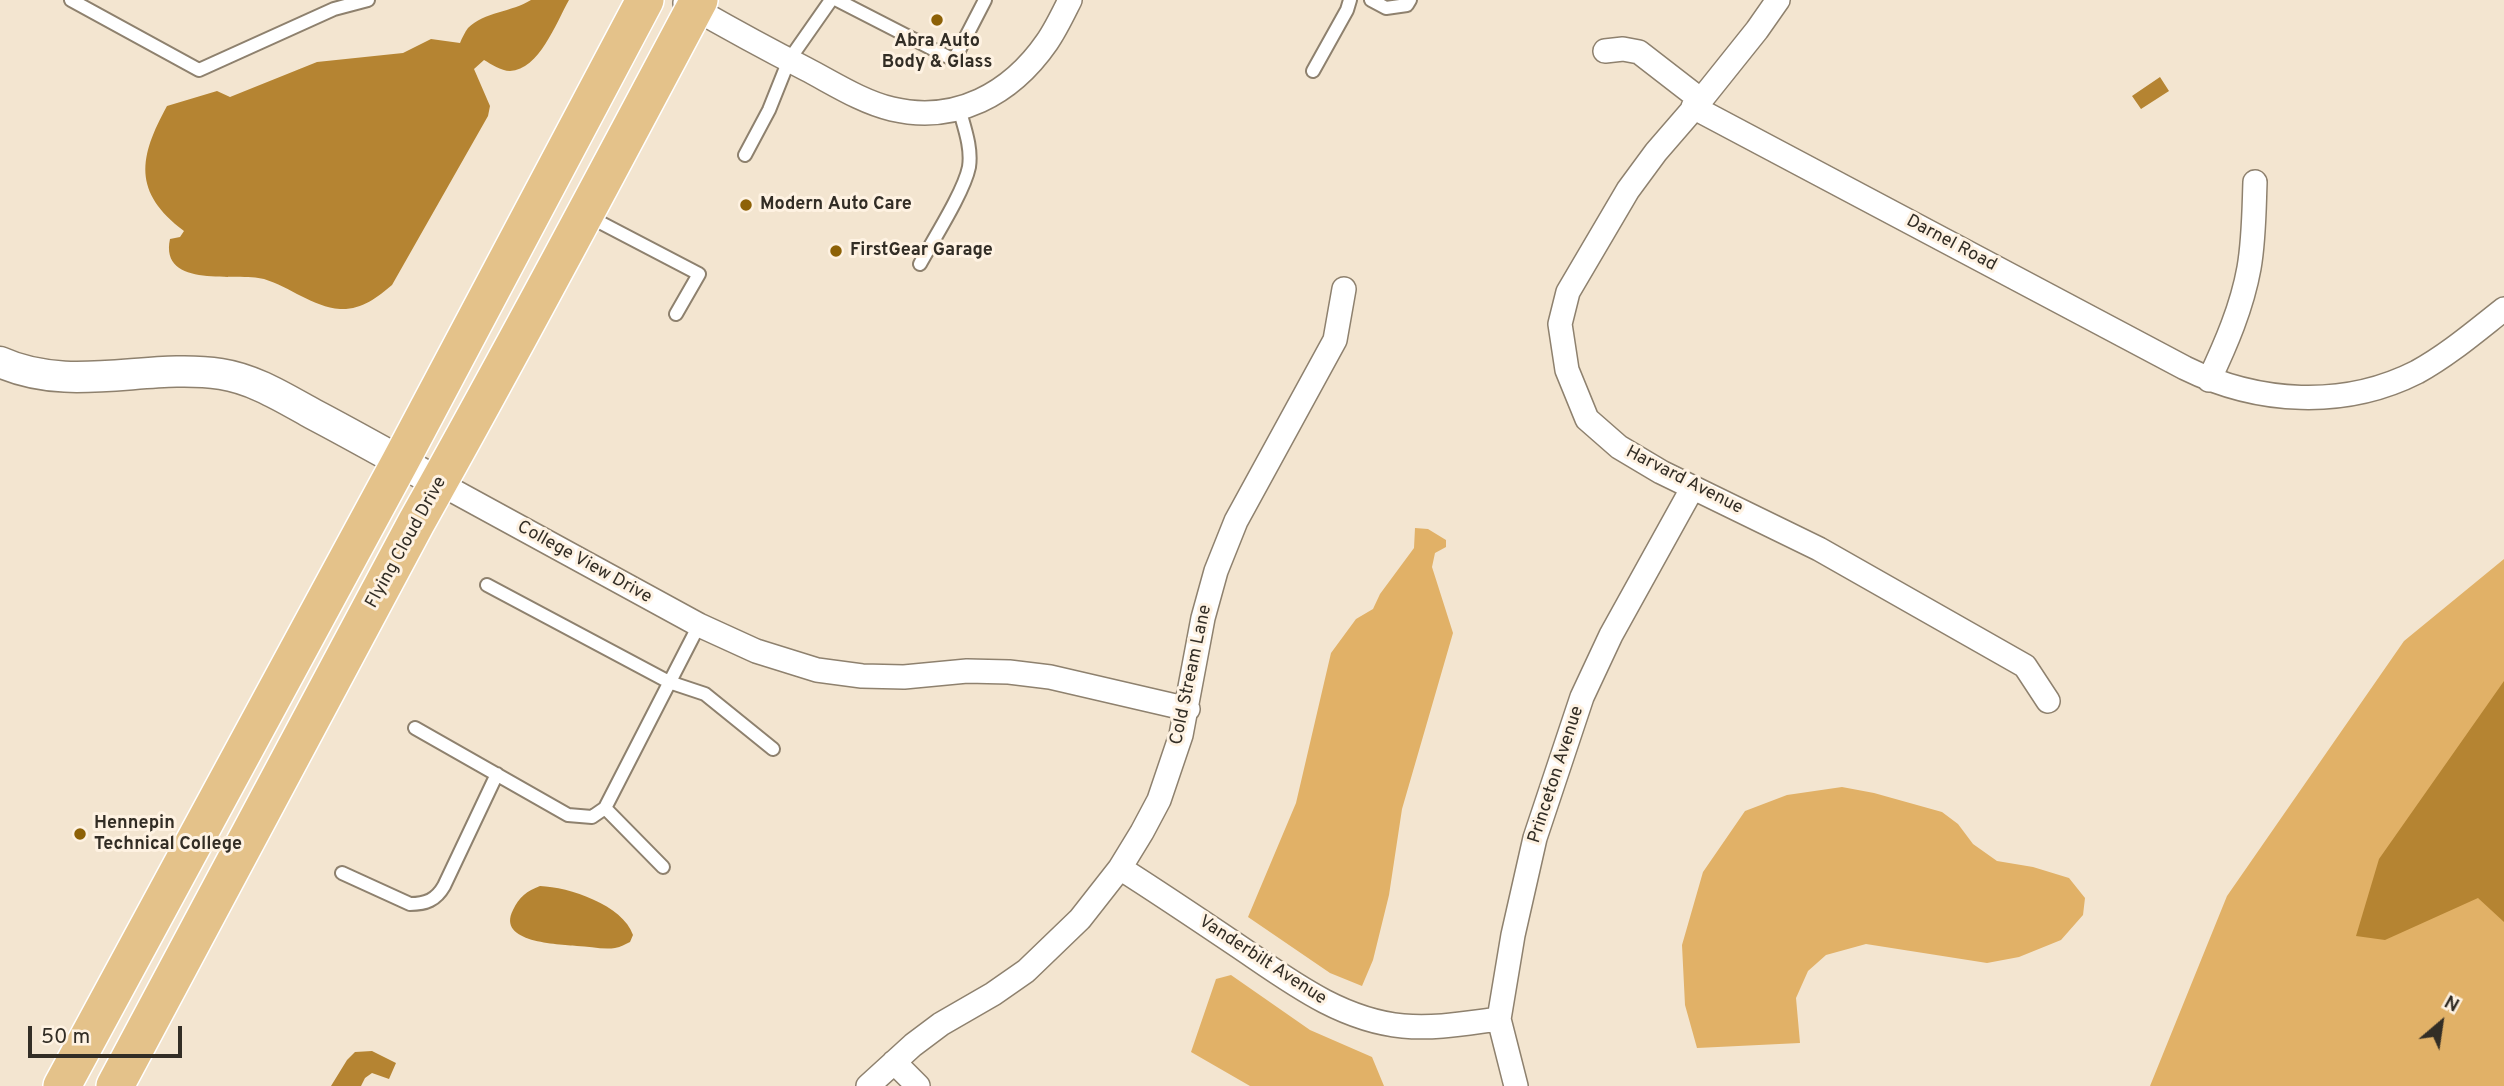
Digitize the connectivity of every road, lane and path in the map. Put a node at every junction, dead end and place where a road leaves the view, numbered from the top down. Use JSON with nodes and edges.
{"nodes":[{"id":1,"x":71,"y":0,"type":"edge"},
{"id":2,"x":368,"y":0,"type":"edge"},
{"id":3,"x":645,"y":0,"type":"edge"},
{"id":4,"x":831,"y":0,"type":"edge"},
{"id":5,"x":838,"y":0,"type":"edge"},
{"id":6,"x":985,"y":0,"type":"edge"},
{"id":7,"x":1070,"y":0,"type":"edge"},
{"id":8,"x":1350,"y":0,"type":"edge"},
{"id":9,"x":1371,"y":0,"type":"edge"},
{"id":10,"x":1410,"y":0,"type":"edge"},
{"id":11,"x":1778,"y":0,"type":"edge"},
{"id":12,"x":691,"y":3,"type":"edge"},
{"id":13,"x":1605,"y":51,"type":"dead end"},
{"id":14,"x":789,"y":60,"type":"junction"},
{"id":15,"x":1313,"y":71,"type":"dead end"},
{"id":16,"x":1697,"y":104,"type":"junction"},
{"id":17,"x":959,"y":108,"type":"junction"},
{"id":18,"x":745,"y":155,"type":"dead end"},
{"id":19,"x":2255,"y":182,"type":"dead end"},
{"id":20,"x":585,"y":215,"type":"junction"},
{"id":21,"x":920,"y":264,"type":"dead end"},
{"id":22,"x":1344,"y":289,"type":"dead end"},
{"id":23,"x":2504,"y":309,"type":"edge"},
{"id":24,"x":677,"y":314,"type":"dead end"},
{"id":25,"x":0,"y":362,"type":"edge"},
{"id":26,"x":2209,"y":380,"type":"junction"},
{"id":27,"x":400,"y":462,"type":"junction"},
{"id":28,"x":439,"y":483,"type":"junction"},
{"id":29,"x":1693,"y":487,"type":"junction"},
{"id":30,"x":487,"y":585,"type":"dead end"},
{"id":31,"x":699,"y":625,"type":"junction"},
{"id":32,"x":669,"y":682,"type":"junction"},
{"id":33,"x":2048,"y":701,"type":"dead end"},
{"id":34,"x":1188,"y":709,"type":"junction"},
{"id":35,"x":415,"y":728,"type":"dead end"},
{"id":36,"x":773,"y":749,"type":"dead end"},
{"id":37,"x":497,"y":774,"type":"junction"},
{"id":38,"x":606,"y":808,"type":"junction"},
{"id":39,"x":663,"y":867,"type":"dead end"},
{"id":40,"x":1120,"y":868,"type":"junction"},
{"id":41,"x":342,"y":873,"type":"dead end"},
{"id":42,"x":1499,"y":1019,"type":"junction"},
{"id":43,"x":894,"y":1062,"type":"junction"},
{"id":44,"x":62,"y":1086,"type":"edge"},
{"id":45,"x":115,"y":1086,"type":"edge"},
{"id":46,"x":868,"y":1086,"type":"edge"},
{"id":47,"x":918,"y":1086,"type":"edge"},
{"id":48,"x":1516,"y":1086,"type":"edge"}],
"edges":[{"from":1,"to":2,"type":"lane"},
{"from":3,"to":27,"type":"main road"},
{"from":4,"to":14,"type":"lane"},
{"from":5,"to":6,"type":"lane"},
{"from":7,"to":17,"type":"street"},
{"from":8,"to":15,"type":"lane"},
{"from":9,"to":10,"type":"lane"},
{"from":11,"to":16,"type":"street"},
{"from":12,"to":14,"type":"street"},
{"from":12,"to":20,"type":"main road","name":"Flying Cloud Drive"},
{"from":13,"to":16,"type":"street","name":"Darnel Road"},
{"from":14,"to":17,"type":"street"},
{"from":14,"to":18,"type":"lane"},
{"from":16,"to":26,"type":"street","name":"Darnel Road"},
{"from":16,"to":29,"type":"street","name":"Harvard Avenue"},
{"from":17,"to":21,"type":"lane"},
{"from":19,"to":26,"type":"street"},
{"from":20,"to":24,"type":"lane"},
{"from":20,"to":28,"type":"main road","name":"Flying Cloud Drive"},
{"from":22,"to":34,"type":"street","name":"Cold Stream Lane"},
{"from":23,"to":26,"type":"street","name":"Darnel Road"},
{"from":25,"to":27,"type":"street","name":"College View Drive"},
{"from":27,"to":28,"type":"street","name":"College View Drive"},
{"from":27,"to":44,"type":"main road"},
{"from":28,"to":31,"type":"street","name":"College View Drive"},
{"from":28,"to":45,"type":"main road","name":"Flying Cloud Drive"},
{"from":29,"to":33,"type":"street","name":"Harvard Avenue"},
{"from":29,"to":42,"type":"street","name":"Princeton Avenue"},
{"from":30,"to":32,"type":"lane"},
{"from":31,"to":32,"type":"lane"},
{"from":31,"to":34,"type":"street","name":"College View Drive"},
{"from":32,"to":36,"type":"lane"},
{"from":32,"to":38,"type":"lane"},
{"from":34,"to":40,"type":"street","name":"Cold Stream Lane"},
{"from":35,"to":37,"type":"lane"},
{"from":37,"to":38,"type":"lane"},
{"from":37,"to":41,"type":"lane"},
{"from":38,"to":39,"type":"lane"},
{"from":40,"to":42,"type":"street","name":"Vanderbilt Avenue"},
{"from":40,"to":43,"type":"street","name":"Cold Stream Lane"},
{"from":42,"to":48,"type":"street","name":"Princeton Avenue"},
{"from":43,"to":46,"type":"street","name":"Cold Stream Lane"},
{"from":43,"to":47,"type":"street"}]}
